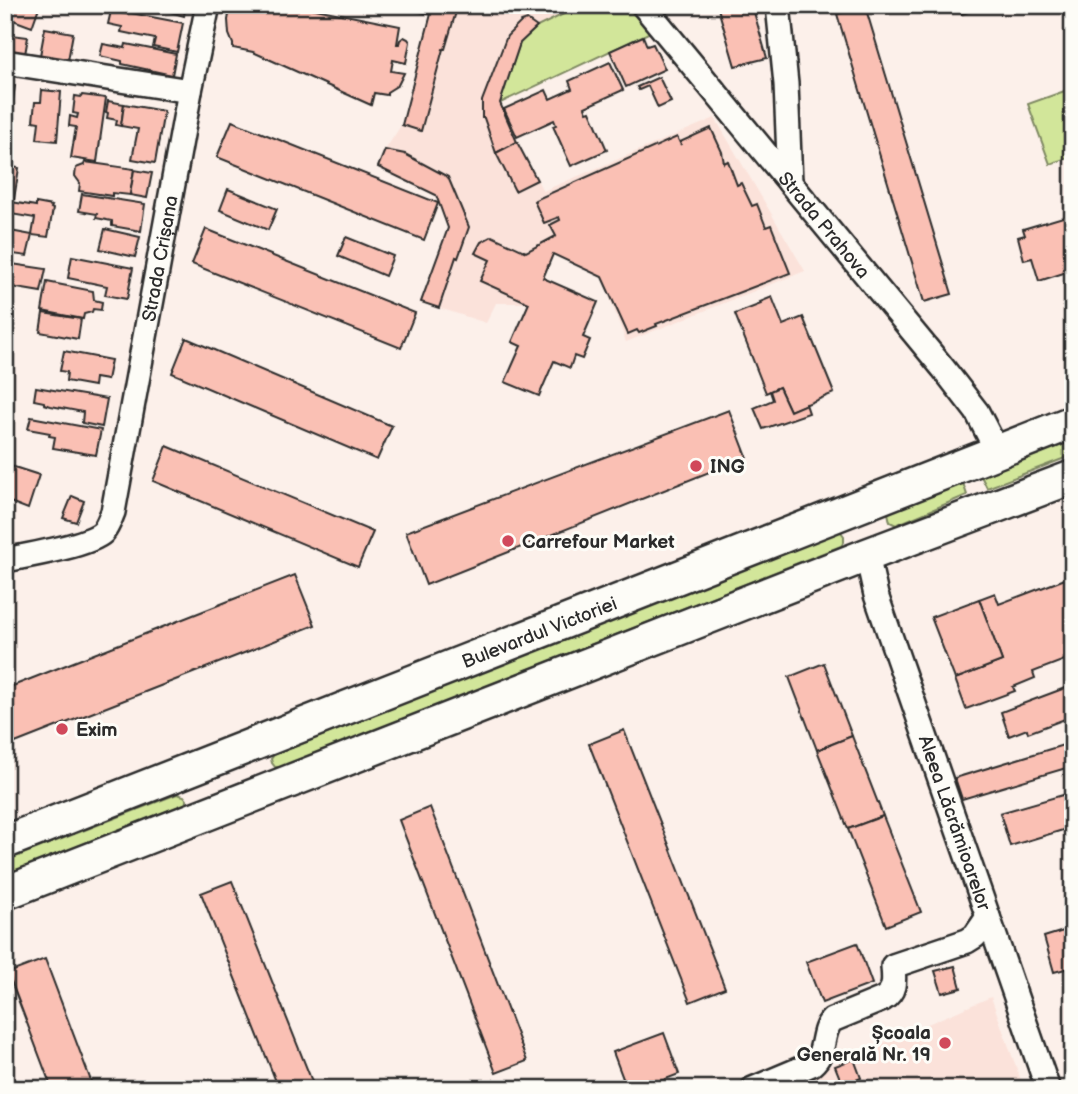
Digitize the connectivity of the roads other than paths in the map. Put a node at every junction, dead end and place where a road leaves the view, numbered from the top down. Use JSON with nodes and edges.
{"nodes":[{"id":1,"x":208,"y":5,"type":"edge"},
{"id":2,"x":643,"y":5,"type":"edge"},
{"id":3,"x":778,"y":5,"type":"edge"},
{"id":4,"x":5,"y":62,"type":"edge"},
{"id":5,"x":190,"y":90,"type":"junction"},
{"id":6,"x":790,"y":183,"type":"junction"},
{"id":7,"x":1073,"y":422,"type":"edge"},
{"id":8,"x":998,"y":452,"type":"junction"},
{"id":9,"x":1073,"y":477,"type":"edge"},
{"id":10,"x":850,"y":510,"type":"junction"},
{"id":11,"x":867,"y":555,"type":"junction"},
{"id":12,"x":5,"y":561,"type":"edge"},
{"id":13,"x":231,"y":754,"type":"junction"},
{"id":14,"x":248,"y":798,"type":"junction"},
{"id":15,"x":5,"y":842,"type":"edge"},
{"id":16,"x":5,"y":893,"type":"edge"},
{"id":17,"x":988,"y":917,"type":"junction"},
{"id":18,"x":753,"y":1089,"type":"edge"},
{"id":19,"x":1048,"y":1089,"type":"edge"}],
"edges":[{"from":1,"to":5,"type":"street","name":"Strada Crișana"},
{"from":2,"to":6,"type":"street","name":"Strada Prahova"},
{"from":3,"to":6,"type":"street"},
{"from":4,"to":5,"type":"street"},
{"from":5,"to":12,"type":"street","name":"Strada Crișana"},
{"from":6,"to":8,"type":"street","name":"Strada Prahova"},
{"from":7,"to":8,"type":"main road","name":"Bulevardul Victoriei"},
{"from":8,"to":10,"type":"main road","name":"Bulevardul Victoriei"},
{"from":9,"to":11,"type":"main road"},
{"from":10,"to":11,"type":"main road"},
{"from":10,"to":13,"type":"main road","name":"Bulevardul Victoriei"},
{"from":11,"to":14,"type":"main road"},
{"from":11,"to":17,"type":"street","name":"Aleea Lăcrămioarelor"},
{"from":13,"to":14,"type":"main road"},
{"from":13,"to":15,"type":"main road","name":"Bulevardul Victoriei"},
{"from":14,"to":16,"type":"main road"},
{"from":17,"to":18,"type":"street"},
{"from":17,"to":19,"type":"street","name":"Aleea Lăcrămioarelor"}]}
